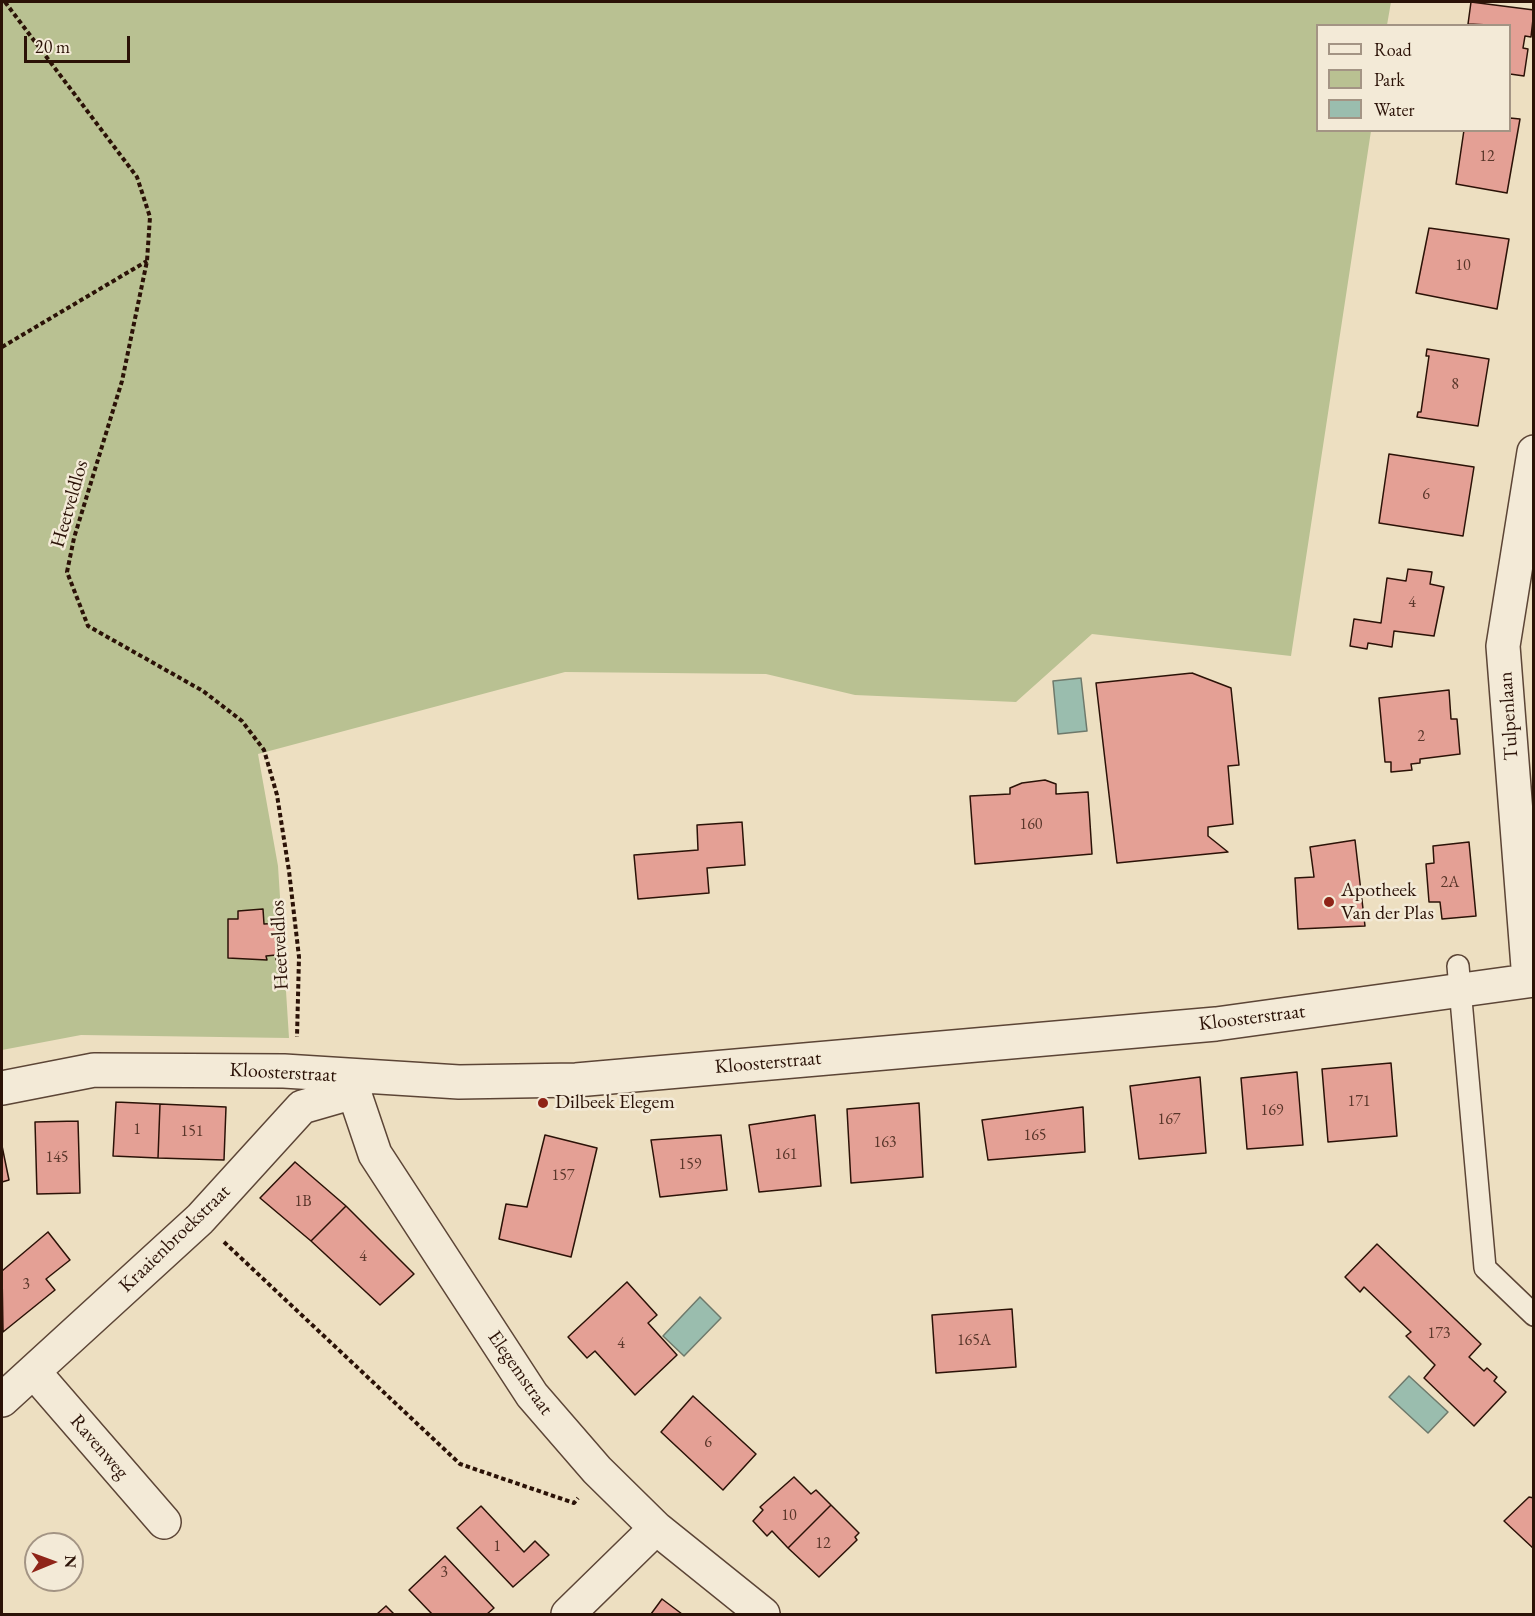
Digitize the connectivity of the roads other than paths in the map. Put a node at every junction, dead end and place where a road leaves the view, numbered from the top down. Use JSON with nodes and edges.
{"nodes":[{"id":1,"x":1533,"y":452,"type":"edge"},
{"id":2,"x":1460,"y":978,"type":"junction"},
{"id":3,"x":1531,"y":980,"type":"edge"},
{"id":4,"x":356,"y":1084,"type":"junction"},
{"id":5,"x":2,"y":1088,"type":"edge"},
{"id":6,"x":1533,"y":1315,"type":"edge"},
{"id":7,"x":34,"y":1372,"type":"junction"},
{"id":8,"x":2,"y":1400,"type":"edge"},
{"id":9,"x":164,"y":1522,"type":"dead end"},
{"id":10,"x":656,"y":1528,"type":"junction"},
{"id":11,"x":568,"y":1614,"type":"edge"},
{"id":12,"x":763,"y":1614,"type":"edge"}],
"edges":[{"from":1,"to":3,"type":"street","name":"Tulpenlaan"},
{"from":2,"to":3,"type":"street","name":"Kloosterstraat"},
{"from":2,"to":4,"type":"street","name":"Kloosterstraat"},
{"from":2,"to":6,"type":"lane"},
{"from":4,"to":5,"type":"street","name":"Kloosterstraat"},
{"from":4,"to":7,"type":"street","name":"Kraaienbroekstraat"},
{"from":4,"to":10,"type":"street","name":"Elegemstraat"},
{"from":7,"to":8,"type":"street","name":"Kraaienbroekstraat"},
{"from":7,"to":9,"type":"street","name":"Ravenweg"},
{"from":10,"to":11,"type":"street"},
{"from":10,"to":12,"type":"street","name":"Elegemstraat"}]}
